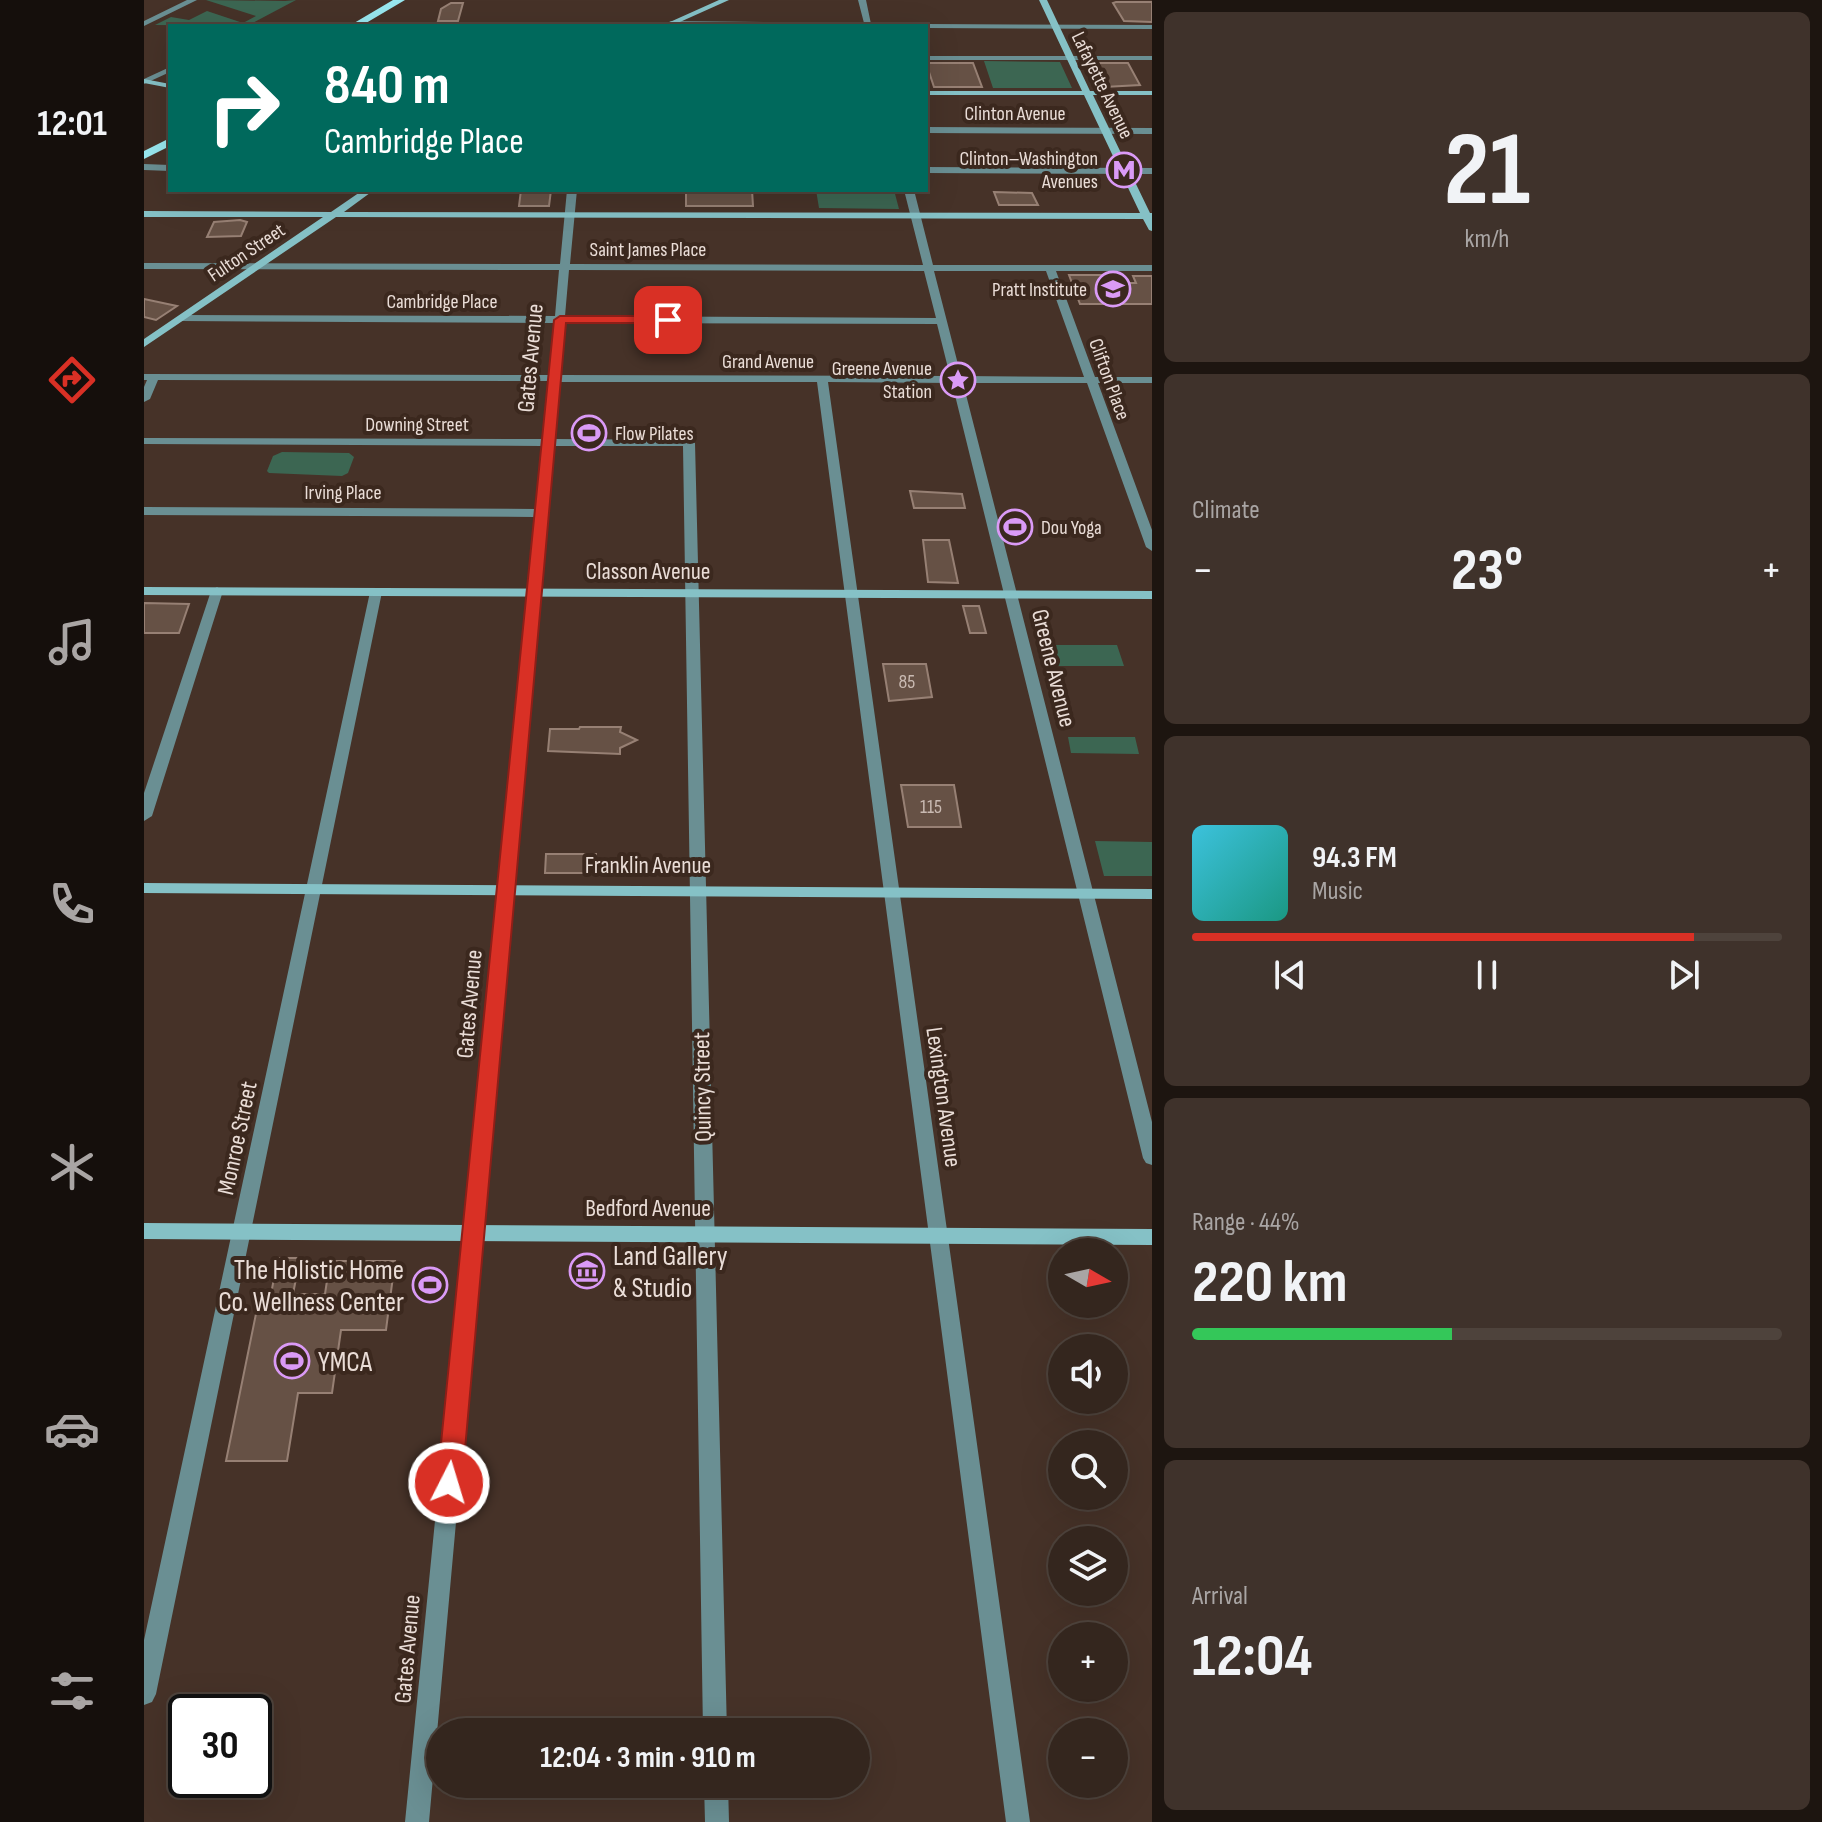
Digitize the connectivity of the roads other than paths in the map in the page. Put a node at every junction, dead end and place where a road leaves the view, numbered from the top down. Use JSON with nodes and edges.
{"nodes":[{"id":1,"x":193,"y":0,"type":"edge"},
{"id":2,"x":725,"y":0,"type":"edge"},
{"id":3,"x":862,"y":0,"type":"edge"},
{"id":4,"x":1043,"y":0,"type":"edge"},
{"id":5,"x":404,"y":3,"type":"edge"},
{"id":6,"x":144,"y":24,"type":"edge"},
{"id":7,"x":358,"y":24,"type":"edge"},
{"id":8,"x":375,"y":24,"type":"edge"},
{"id":9,"x":670,"y":24,"type":"edge"},
{"id":10,"x":868,"y":24,"type":"edge"},
{"id":11,"x":928,"y":26,"type":"edge"},
{"id":12,"x":1055,"y":26,"type":"junction"},
{"id":13,"x":1152,"y":27,"type":"edge"},
{"id":14,"x":928,"y":58,"type":"edge"},
{"id":15,"x":1070,"y":58,"type":"junction"},
{"id":16,"x":1152,"y":58,"type":"edge"},
{"id":17,"x":168,"y":70,"type":"edge"},
{"id":18,"x":144,"y":82,"type":"edge"},
{"id":19,"x":168,"y":86,"type":"edge"},
{"id":20,"x":928,"y":93,"type":"edge"},
{"id":21,"x":1087,"y":93,"type":"junction"},
{"id":22,"x":1152,"y":93,"type":"edge"},
{"id":23,"x":168,"y":130,"type":"edge"},
{"id":24,"x":928,"y":130,"type":"edge"},
{"id":25,"x":1106,"y":131,"type":"junction"},
{"id":26,"x":1152,"y":131,"type":"edge"},
{"id":27,"x":168,"y":142,"type":"edge"},
{"id":28,"x":144,"y":144,"type":"edge"},
{"id":29,"x":144,"y":156,"type":"edge"},
{"id":30,"x":144,"y":167,"type":"edge"},
{"id":31,"x":168,"y":168,"type":"edge"},
{"id":32,"x":928,"y":170,"type":"edge"},
{"id":33,"x":1124,"y":171,"type":"junction"},
{"id":34,"x":1152,"y":171,"type":"edge"},
{"id":35,"x":366,"y":192,"type":"edge"},
{"id":36,"x":572,"y":192,"type":"edge"},
{"id":37,"x":909,"y":192,"type":"edge"},
{"id":38,"x":144,"y":214,"type":"edge"},
{"id":39,"x":333,"y":214,"type":"junction"},
{"id":40,"x":570,"y":215,"type":"junction"},
{"id":41,"x":915,"y":215,"type":"junction"},
{"id":42,"x":1149,"y":216,"type":"edge"},
{"id":43,"x":1152,"y":228,"type":"edge"},
{"id":44,"x":144,"y":266,"type":"edge"},
{"id":45,"x":258,"y":266,"type":"junction"},
{"id":46,"x":565,"y":267,"type":"junction"},
{"id":47,"x":929,"y":268,"type":"junction"},
{"id":48,"x":1050,"y":268,"type":"junction"},
{"id":49,"x":1152,"y":268,"type":"edge"},
{"id":50,"x":181,"y":318,"type":"junction"},
{"id":51,"x":560,"y":320,"type":"junction"},
{"id":52,"x":942,"y":321,"type":"junction"},
{"id":53,"x":144,"y":344,"type":"edge"},
{"id":54,"x":149,"y":377,"type":"edge"},
{"id":55,"x":555,"y":378,"type":"junction"},
{"id":56,"x":822,"y":379,"type":"junction"},
{"id":57,"x":956,"y":379,"type":"junction"},
{"id":58,"x":1091,"y":380,"type":"junction"},
{"id":59,"x":1152,"y":380,"type":"edge"},
{"id":60,"x":144,"y":399,"type":"edge"},
{"id":61,"x":144,"y":441,"type":"edge"},
{"id":62,"x":549,"y":442,"type":"junction"},
{"id":63,"x":689,"y":443,"type":"joint"},
{"id":64,"x":144,"y":511,"type":"edge"},
{"id":65,"x":542,"y":513,"type":"junction"},
{"id":66,"x":1152,"y":547,"type":"edge"},
{"id":67,"x":144,"y":591,"type":"edge"},
{"id":68,"x":217,"y":591,"type":"junction"},
{"id":69,"x":376,"y":592,"type":"junction"},
{"id":70,"x":534,"y":592,"type":"junction"},
{"id":71,"x":692,"y":593,"type":"junction"},
{"id":72,"x":852,"y":593,"type":"junction"},
{"id":73,"x":1010,"y":594,"type":"junction"},
{"id":74,"x":1152,"y":595,"type":"edge"},
{"id":75,"x":144,"y":816,"type":"edge"},
{"id":76,"x":144,"y":888,"type":"edge"},
{"id":77,"x":314,"y":888,"type":"junction"},
{"id":78,"x":506,"y":889,"type":"junction"},
{"id":79,"x":699,"y":889,"type":"junction"},
{"id":80,"x":892,"y":891,"type":"junction"},
{"id":81,"x":1087,"y":893,"type":"junction"},
{"id":82,"x":1152,"y":894,"type":"edge"},
{"id":83,"x":1152,"y":1158,"type":"edge"},
{"id":84,"x":144,"y":1231,"type":"edge"},
{"id":85,"x":241,"y":1232,"type":"junction"},
{"id":86,"x":473,"y":1233,"type":"junction"},
{"id":87,"x":705,"y":1234,"type":"junction"},
{"id":88,"x":938,"y":1236,"type":"junction"},
{"id":89,"x":1152,"y":1237,"type":"edge"},
{"id":90,"x":144,"y":1694,"type":"edge"},
{"id":91,"x":715,"y":1718,"type":"edge"},
{"id":92,"x":716,"y":1798,"type":"edge"},
{"id":93,"x":417,"y":1822,"type":"edge"},
{"id":94,"x":717,"y":1822,"type":"edge"},
{"id":95,"x":1018,"y":1822,"type":"edge"}],
"edges":[{"from":1,"to":6,"type":"street"},
{"from":2,"to":9,"type":"main road"},
{"from":3,"to":10,"type":"street"},
{"from":4,"to":12,"type":"main road","name":"Lafayette Avenue"},
{"from":5,"to":7,"type":"main road"},
{"from":5,"to":8,"type":"main road"},
{"from":11,"to":12,"type":"street"},
{"from":12,"to":13,"type":"street"},
{"from":12,"to":15,"type":"main road","name":"Lafayette Avenue"},
{"from":14,"to":15,"type":"street"},
{"from":15,"to":16,"type":"street"},
{"from":15,"to":21,"type":"main road","name":"Lafayette Avenue"},
{"from":17,"to":18,"type":"street"},
{"from":18,"to":19,"type":"main road"},
{"from":20,"to":21,"type":"main road"},
{"from":21,"to":22,"type":"main road"},
{"from":21,"to":25,"type":"main road","name":"Lafayette Avenue"},
{"from":23,"to":28,"type":"main road"},
{"from":24,"to":25,"type":"street","name":"Clinton Avenue"},
{"from":25,"to":26,"type":"street","name":"Clinton Avenue"},
{"from":25,"to":33,"type":"main road","name":"Lafayette Avenue"},
{"from":27,"to":29,"type":"main road"},
{"from":30,"to":31,"type":"street"},
{"from":32,"to":33,"type":"street"},
{"from":33,"to":34,"type":"street"},
{"from":33,"to":42,"type":"main road","name":"Lafayette Avenue"},
{"from":35,"to":39,"type":"main road","name":"Fulton Street"},
{"from":36,"to":40,"type":"street","name":"Gates Avenue"},
{"from":37,"to":41,"type":"street","name":"Greene Avenue"},
{"from":38,"to":39,"type":"main road"},
{"from":39,"to":40,"type":"main road"},
{"from":39,"to":45,"type":"main road","name":"Fulton Street"},
{"from":40,"to":41,"type":"main road"},
{"from":40,"to":46,"type":"street","name":"Gates Avenue"},
{"from":41,"to":42,"type":"main road"},
{"from":41,"to":47,"type":"street","name":"Greene Avenue"},
{"from":42,"to":43,"type":"main road","name":"Lafayette Avenue"},
{"from":44,"to":45,"type":"street","name":"Saint James Place"},
{"from":45,"to":46,"type":"street","name":"Saint James Place"},
{"from":45,"to":50,"type":"main road","name":"Fulton Street"},
{"from":46,"to":47,"type":"street","name":"Saint James Place"},
{"from":46,"to":51,"type":"street","name":"Gates Avenue"},
{"from":47,"to":48,"type":"street","name":"Saint James Place"},
{"from":47,"to":52,"type":"street","name":"Greene Avenue"},
{"from":48,"to":49,"type":"street","name":"Saint James Place"},
{"from":48,"to":58,"type":"street","name":"Clifton Place"},
{"from":50,"to":51,"type":"street","name":"Cambridge Place"},
{"from":50,"to":53,"type":"main road","name":"Fulton Street"},
{"from":51,"to":52,"type":"street","name":"Cambridge Place"},
{"from":51,"to":55,"type":"street","name":"Gates Avenue"},
{"from":52,"to":57,"type":"street","name":"Greene Avenue"},
{"from":54,"to":55,"type":"street","name":"Grand Avenue"},
{"from":54,"to":60,"type":"street"},
{"from":55,"to":56,"type":"street","name":"Grand Avenue"},
{"from":55,"to":62,"type":"street","name":"Gates Avenue"},
{"from":56,"to":57,"type":"street","name":"Grand Avenue"},
{"from":56,"to":72,"type":"street","name":"Lexington Avenue"},
{"from":57,"to":58,"type":"street","name":"Grand Avenue"},
{"from":57,"to":73,"type":"street","name":"Greene Avenue"},
{"from":58,"to":59,"type":"street","name":"Grand Avenue"},
{"from":58,"to":66,"type":"street","name":"Clifton Place"},
{"from":61,"to":62,"type":"street","name":"Downing Street"},
{"from":62,"to":63,"type":"street","name":"Downing Street"},
{"from":62,"to":65,"type":"street","name":"Gates Avenue"},
{"from":63,"to":71,"type":"street","name":"Quincy Street"},
{"from":64,"to":65,"type":"street","name":"Irving Place"},
{"from":65,"to":70,"type":"street","name":"Gates Avenue"},
{"from":67,"to":68,"type":"main road","name":"Classon Avenue"},
{"from":68,"to":69,"type":"main road","name":"Classon Avenue"},
{"from":68,"to":75,"type":"street"},
{"from":69,"to":70,"type":"main road","name":"Classon Avenue"},
{"from":69,"to":77,"type":"street","name":"Monroe Street"},
{"from":70,"to":71,"type":"main road","name":"Classon Avenue"},
{"from":70,"to":78,"type":"street","name":"Gates Avenue"},
{"from":71,"to":72,"type":"main road","name":"Classon Avenue"},
{"from":71,"to":79,"type":"street","name":"Quincy Street"},
{"from":72,"to":73,"type":"main road","name":"Classon Avenue"},
{"from":72,"to":80,"type":"street","name":"Lexington Avenue"},
{"from":73,"to":74,"type":"main road","name":"Classon Avenue"},
{"from":73,"to":81,"type":"street","name":"Greene Avenue"},
{"from":76,"to":77,"type":"main road","name":"Franklin Avenue"},
{"from":77,"to":78,"type":"main road","name":"Franklin Avenue"},
{"from":77,"to":85,"type":"street","name":"Monroe Street"},
{"from":78,"to":79,"type":"main road","name":"Franklin Avenue"},
{"from":78,"to":86,"type":"street","name":"Gates Avenue"},
{"from":79,"to":80,"type":"main road","name":"Franklin Avenue"},
{"from":79,"to":87,"type":"street","name":"Quincy Street"},
{"from":80,"to":81,"type":"main road","name":"Franklin Avenue"},
{"from":80,"to":88,"type":"street","name":"Lexington Avenue"},
{"from":81,"to":82,"type":"main road","name":"Franklin Avenue"},
{"from":81,"to":83,"type":"street","name":"Greene Avenue"},
{"from":84,"to":85,"type":"main road","name":"Bedford Avenue"},
{"from":85,"to":86,"type":"main road","name":"Bedford Avenue"},
{"from":85,"to":90,"type":"street","name":"Monroe Street"},
{"from":86,"to":87,"type":"main road","name":"Bedford Avenue"},
{"from":86,"to":93,"type":"street","name":"Gates Avenue"},
{"from":87,"to":88,"type":"main road","name":"Bedford Avenue"},
{"from":87,"to":91,"type":"street","name":"Quincy Street"},
{"from":88,"to":89,"type":"main road","name":"Bedford Avenue"},
{"from":88,"to":95,"type":"street","name":"Lexington Avenue"},
{"from":92,"to":94,"type":"street"}]}
